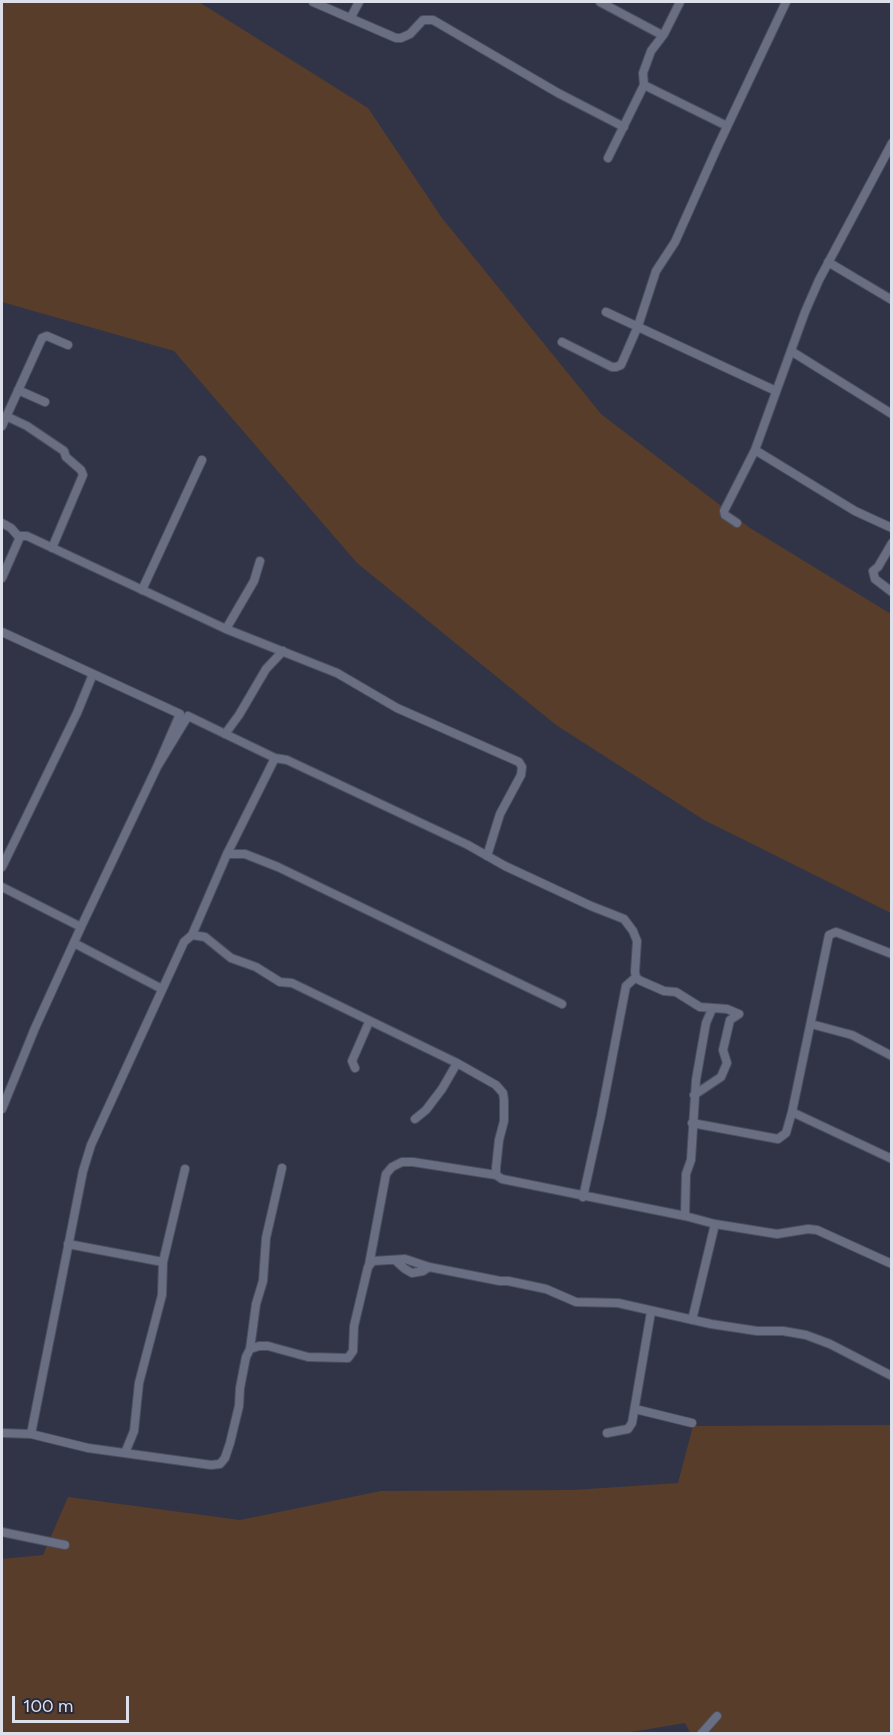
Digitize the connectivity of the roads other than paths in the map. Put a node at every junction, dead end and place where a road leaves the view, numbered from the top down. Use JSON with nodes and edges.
{"nodes":[{"id":1,"x":313,"y":2,"type":"edge"},
{"id":2,"x":359,"y":2,"type":"edge"},
{"id":3,"x":600,"y":2,"type":"edge"},
{"id":4,"x":680,"y":2,"type":"edge"},
{"id":5,"x":786,"y":2,"type":"edge"},
{"id":6,"x":351,"y":17,"type":"junction"},
{"id":7,"x":662,"y":35,"type":"junction"},
{"id":8,"x":644,"y":86,"type":"junction"},
{"id":9,"x":727,"y":126,"type":"junction"},
{"id":10,"x":624,"y":127,"type":"junction"},
{"id":11,"x":891,"y":143,"type":"edge"},
{"id":12,"x":608,"y":158,"type":"dead end"},
{"id":13,"x":828,"y":262,"type":"junction"},
{"id":14,"x":891,"y":300,"type":"edge"},
{"id":15,"x":606,"y":312,"type":"dead end"},
{"id":16,"x":638,"y":326,"type":"junction"},
{"id":17,"x":562,"y":342,"type":"dead end"},
{"id":18,"x":68,"y":345,"type":"dead end"},
{"id":19,"x":791,"y":351,"type":"junction"},
{"id":20,"x":18,"y":390,"type":"junction"},
{"id":21,"x":776,"y":391,"type":"junction"},
{"id":22,"x":45,"y":402,"type":"dead end"},
{"id":23,"x":891,"y":414,"type":"edge"},
{"id":24,"x":6,"y":416,"type":"junction"},
{"id":25,"x":2,"y":426,"type":"edge"},
{"id":26,"x":755,"y":450,"type":"junction"},
{"id":27,"x":202,"y":460,"type":"dead end"},
{"id":28,"x":2,"y":523,"type":"edge"},
{"id":29,"x":737,"y":523,"type":"dead end"},
{"id":30,"x":891,"y":528,"type":"edge"},
{"id":31,"x":20,"y":537,"type":"junction"},
{"id":32,"x":891,"y":543,"type":"edge"},
{"id":33,"x":52,"y":548,"type":"junction"},
{"id":34,"x":260,"y":561,"type":"dead end"},
{"id":35,"x":2,"y":578,"type":"edge"},
{"id":36,"x":142,"y":590,"type":"junction"},
{"id":37,"x":891,"y":592,"type":"edge"},
{"id":38,"x":226,"y":629,"type":"junction"},
{"id":39,"x":2,"y":633,"type":"edge"},
{"id":40,"x":2,"y":638,"type":"edge"},
{"id":41,"x":282,"y":651,"type":"junction"},
{"id":42,"x":93,"y":674,"type":"junction"},
{"id":43,"x":225,"y":734,"type":"junction"},
{"id":44,"x":275,"y":758,"type":"junction"},
{"id":45,"x":157,"y":767,"type":"junction"},
{"id":46,"x":227,"y":854,"type":"junction"},
{"id":47,"x":488,"y":856,"type":"junction"},
{"id":48,"x":2,"y":866,"type":"edge"},
{"id":49,"x":2,"y":887,"type":"edge"},
{"id":50,"x":81,"y":927,"type":"junction"},
{"id":51,"x":192,"y":935,"type":"junction"},
{"id":52,"x":74,"y":943,"type":"junction"},
{"id":53,"x":891,"y":954,"type":"edge"},
{"id":54,"x":636,"y":977,"type":"junction"},
{"id":55,"x":162,"y":989,"type":"junction"},
{"id":56,"x":562,"y":1004,"type":"dead end"},
{"id":57,"x":700,"y":1007,"type":"junction"},
{"id":58,"x":714,"y":1009,"type":"junction"},
{"id":59,"x":369,"y":1022,"type":"junction"},
{"id":60,"x":706,"y":1023,"type":"junction"},
{"id":61,"x":811,"y":1024,"type":"junction"},
{"id":62,"x":891,"y":1056,"type":"edge"},
{"id":63,"x":457,"y":1063,"type":"junction"},
{"id":64,"x":355,"y":1068,"type":"dead end"},
{"id":65,"x":694,"y":1095,"type":"junction"},
{"id":66,"x":2,"y":1109,"type":"edge"},
{"id":67,"x":792,"y":1112,"type":"junction"},
{"id":68,"x":415,"y":1119,"type":"dead end"},
{"id":69,"x":692,"y":1123,"type":"junction"},
{"id":70,"x":891,"y":1159,"type":"edge"},
{"id":71,"x":282,"y":1168,"type":"dead end"},
{"id":72,"x":185,"y":1169,"type":"dead end"},
{"id":73,"x":496,"y":1175,"type":"junction"},
{"id":74,"x":583,"y":1197,"type":"junction"},
{"id":75,"x":685,"y":1216,"type":"junction"},
{"id":76,"x":715,"y":1224,"type":"junction"},
{"id":77,"x":68,"y":1244,"type":"junction"},
{"id":78,"x":163,"y":1262,"type":"junction"},
{"id":79,"x":891,"y":1264,"type":"edge"},
{"id":80,"x":368,"y":1267,"type":"junction"},
{"id":81,"x":651,"y":1312,"type":"junction"},
{"id":82,"x":692,"y":1320,"type":"junction"},
{"id":83,"x":250,"y":1349,"type":"junction"},
{"id":84,"x":891,"y":1376,"type":"edge"},
{"id":85,"x":635,"y":1409,"type":"junction"},
{"id":86,"x":692,"y":1423,"type":"dead end"},
{"id":87,"x":2,"y":1433,"type":"edge"},
{"id":88,"x":607,"y":1433,"type":"dead end"},
{"id":89,"x":31,"y":1434,"type":"junction"},
{"id":90,"x":125,"y":1453,"type":"junction"},
{"id":91,"x":2,"y":1532,"type":"edge"},
{"id":92,"x":66,"y":1545,"type":"dead end"},
{"id":93,"x":717,"y":1716,"type":"dead end"},
{"id":94,"x":701,"y":1734,"type":"edge"}],
"edges":[{"from":1,"to":6,"type":"street"},
{"from":2,"to":6,"type":"street"},
{"from":3,"to":7,"type":"street"},
{"from":4,"to":7,"type":"street"},
{"from":5,"to":9,"type":"street"},
{"from":6,"to":10,"type":"street"},
{"from":7,"to":8,"type":"street"},
{"from":8,"to":9,"type":"street"},
{"from":8,"to":10,"type":"street"},
{"from":9,"to":16,"type":"street"},
{"from":10,"to":12,"type":"street"},
{"from":11,"to":13,"type":"street"},
{"from":13,"to":14,"type":"street"},
{"from":13,"to":19,"type":"street"},
{"from":15,"to":16,"type":"street"},
{"from":16,"to":17,"type":"street"},
{"from":16,"to":21,"type":"street"},
{"from":18,"to":20,"type":"street"},
{"from":19,"to":21,"type":"street"},
{"from":19,"to":23,"type":"street"},
{"from":20,"to":22,"type":"street"},
{"from":20,"to":24,"type":"street"},
{"from":21,"to":26,"type":"street"},
{"from":24,"to":25,"type":"street"},
{"from":24,"to":33,"type":"street"},
{"from":26,"to":29,"type":"street"},
{"from":26,"to":30,"type":"street"},
{"from":27,"to":36,"type":"street"},
{"from":28,"to":31,"type":"street"},
{"from":31,"to":33,"type":"street"},
{"from":31,"to":35,"type":"street"},
{"from":32,"to":37,"type":"street"},
{"from":33,"to":36,"type":"street"},
{"from":34,"to":38,"type":"street"},
{"from":36,"to":38,"type":"street"},
{"from":38,"to":41,"type":"street"},
{"from":39,"to":40,"type":"street"},
{"from":39,"to":42,"type":"street"},
{"from":41,"to":43,"type":"street"},
{"from":41,"to":47,"type":"street"},
{"from":42,"to":45,"type":"street"},
{"from":42,"to":48,"type":"street"},
{"from":43,"to":44,"type":"street"},
{"from":43,"to":45,"type":"street"},
{"from":44,"to":46,"type":"street"},
{"from":44,"to":47,"type":"street"},
{"from":45,"to":50,"type":"street"},
{"from":46,"to":51,"type":"street"},
{"from":46,"to":56,"type":"street"},
{"from":47,"to":54,"type":"street"},
{"from":49,"to":50,"type":"street"},
{"from":50,"to":52,"type":"street"},
{"from":51,"to":55,"type":"street"},
{"from":51,"to":59,"type":"street"},
{"from":52,"to":55,"type":"street"},
{"from":52,"to":66,"type":"street"},
{"from":53,"to":61,"type":"street"},
{"from":54,"to":57,"type":"street"},
{"from":54,"to":74,"type":"street"},
{"from":55,"to":77,"type":"street"},
{"from":57,"to":58,"type":"street"},
{"from":57,"to":60,"type":"street"},
{"from":58,"to":60,"type":"street"},
{"from":58,"to":65,"type":"street"},
{"from":59,"to":63,"type":"street"},
{"from":59,"to":64,"type":"street"},
{"from":60,"to":65,"type":"street"},
{"from":61,"to":62,"type":"street"},
{"from":61,"to":67,"type":"street"},
{"from":63,"to":68,"type":"street"},
{"from":63,"to":73,"type":"street"},
{"from":65,"to":69,"type":"street"},
{"from":67,"to":69,"type":"street"},
{"from":67,"to":70,"type":"street"},
{"from":69,"to":75,"type":"street"},
{"from":71,"to":83,"type":"street"},
{"from":72,"to":78,"type":"street"},
{"from":73,"to":74,"type":"street"},
{"from":73,"to":80,"type":"street"},
{"from":74,"to":75,"type":"street"},
{"from":75,"to":76,"type":"street"},
{"from":76,"to":79,"type":"street"},
{"from":76,"to":82,"type":"street"},
{"from":77,"to":78,"type":"street"},
{"from":77,"to":89,"type":"street"},
{"from":78,"to":90,"type":"street"},
{"from":80,"to":81,"type":"street"},
{"from":80,"to":83,"type":"street"},
{"from":81,"to":82,"type":"street"},
{"from":81,"to":85,"type":"street"},
{"from":82,"to":84,"type":"street"},
{"from":83,"to":90,"type":"street"},
{"from":85,"to":86,"type":"street"},
{"from":85,"to":88,"type":"street"},
{"from":87,"to":89,"type":"street"},
{"from":89,"to":90,"type":"street"},
{"from":91,"to":92,"type":"street"},
{"from":93,"to":94,"type":"street"}]}
